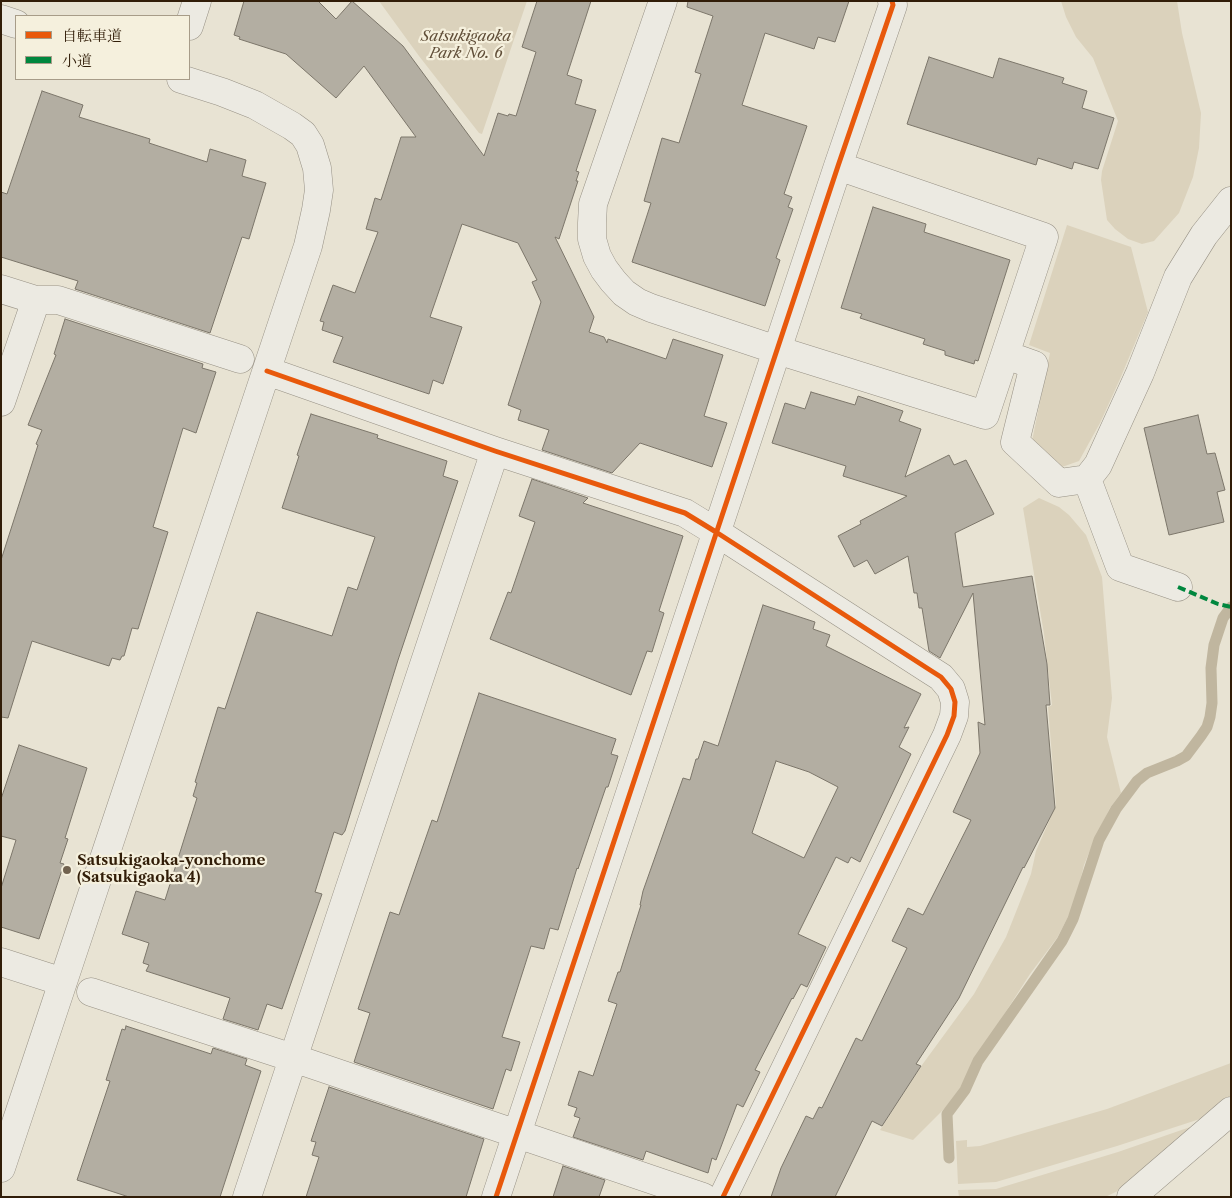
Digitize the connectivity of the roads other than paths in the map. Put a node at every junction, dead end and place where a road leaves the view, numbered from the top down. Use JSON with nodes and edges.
{"nodes":[{"id":1,"x":197,"y":1,"type":"edge"},
{"id":2,"x":663,"y":1,"type":"edge"},
{"id":3,"x":892,"y":1,"type":"edge"},
{"id":4,"x":1,"y":19,"type":"edge"},
{"id":5,"x":190,"y":23,"type":"edge"},
{"id":6,"x":15,"y":24,"type":"edge"},
{"id":7,"x":184,"y":80,"type":"edge"},
{"id":8,"x":838,"y":166,"type":"junction"},
{"id":9,"x":1231,"y":201,"type":"edge"},
{"id":10,"x":1,"y":289,"type":"edge"},
{"id":11,"x":36,"y":300,"type":"junction"},
{"id":12,"x":777,"y":350,"type":"junction"},
{"id":13,"x":1006,"y":355,"type":"junction"},
{"id":14,"x":240,"y":359,"type":"dead end"},
{"id":15,"x":267,"y":371,"type":"junction"},
{"id":16,"x":1,"y":402,"type":"edge"},
{"id":17,"x":494,"y":451,"type":"junction"},
{"id":18,"x":1087,"y":479,"type":"junction"},
{"id":19,"x":716,"y":532,"type":"junction"},
{"id":20,"x":1178,"y":586,"type":"dead end"},
{"id":21,"x":1,"y":962,"type":"edge"},
{"id":22,"x":63,"y":982,"type":"junction"},
{"id":23,"x":91,"y":992,"type":"dead end"},
{"id":24,"x":293,"y":1058,"type":"junction"},
{"id":25,"x":1231,"y":1111,"type":"edge"},
{"id":26,"x":517,"y":1134,"type":"junction"},
{"id":27,"x":1,"y":1168,"type":"edge"},
{"id":28,"x":247,"y":1197,"type":"edge"},
{"id":29,"x":496,"y":1197,"type":"edge"},
{"id":30,"x":703,"y":1197,"type":"edge"},
{"id":31,"x":723,"y":1197,"type":"edge"},
{"id":32,"x":1131,"y":1197,"type":"edge"}],
"edges":[{"from":1,"to":5,"type":"street"},
{"from":2,"to":12,"type":"street"},
{"from":3,"to":8,"type":"street"},
{"from":4,"to":6,"type":"street"},
{"from":7,"to":15,"type":"street"},
{"from":8,"to":12,"type":"street"},
{"from":8,"to":13,"type":"street"},
{"from":9,"to":18,"type":"street"},
{"from":10,"to":11,"type":"street"},
{"from":11,"to":14,"type":"street"},
{"from":11,"to":16,"type":"street"},
{"from":12,"to":13,"type":"street"},
{"from":12,"to":19,"type":"street"},
{"from":13,"to":18,"type":"street"},
{"from":15,"to":17,"type":"street"},
{"from":15,"to":22,"type":"street"},
{"from":17,"to":19,"type":"street"},
{"from":17,"to":24,"type":"street"},
{"from":18,"to":20,"type":"street"},
{"from":19,"to":26,"type":"street"},
{"from":19,"to":31,"type":"street"},
{"from":21,"to":22,"type":"street"},
{"from":22,"to":27,"type":"street"},
{"from":23,"to":24,"type":"street"},
{"from":24,"to":26,"type":"street"},
{"from":24,"to":28,"type":"street"},
{"from":25,"to":32,"type":"street"},
{"from":26,"to":29,"type":"street"},
{"from":26,"to":30,"type":"street"}]}
